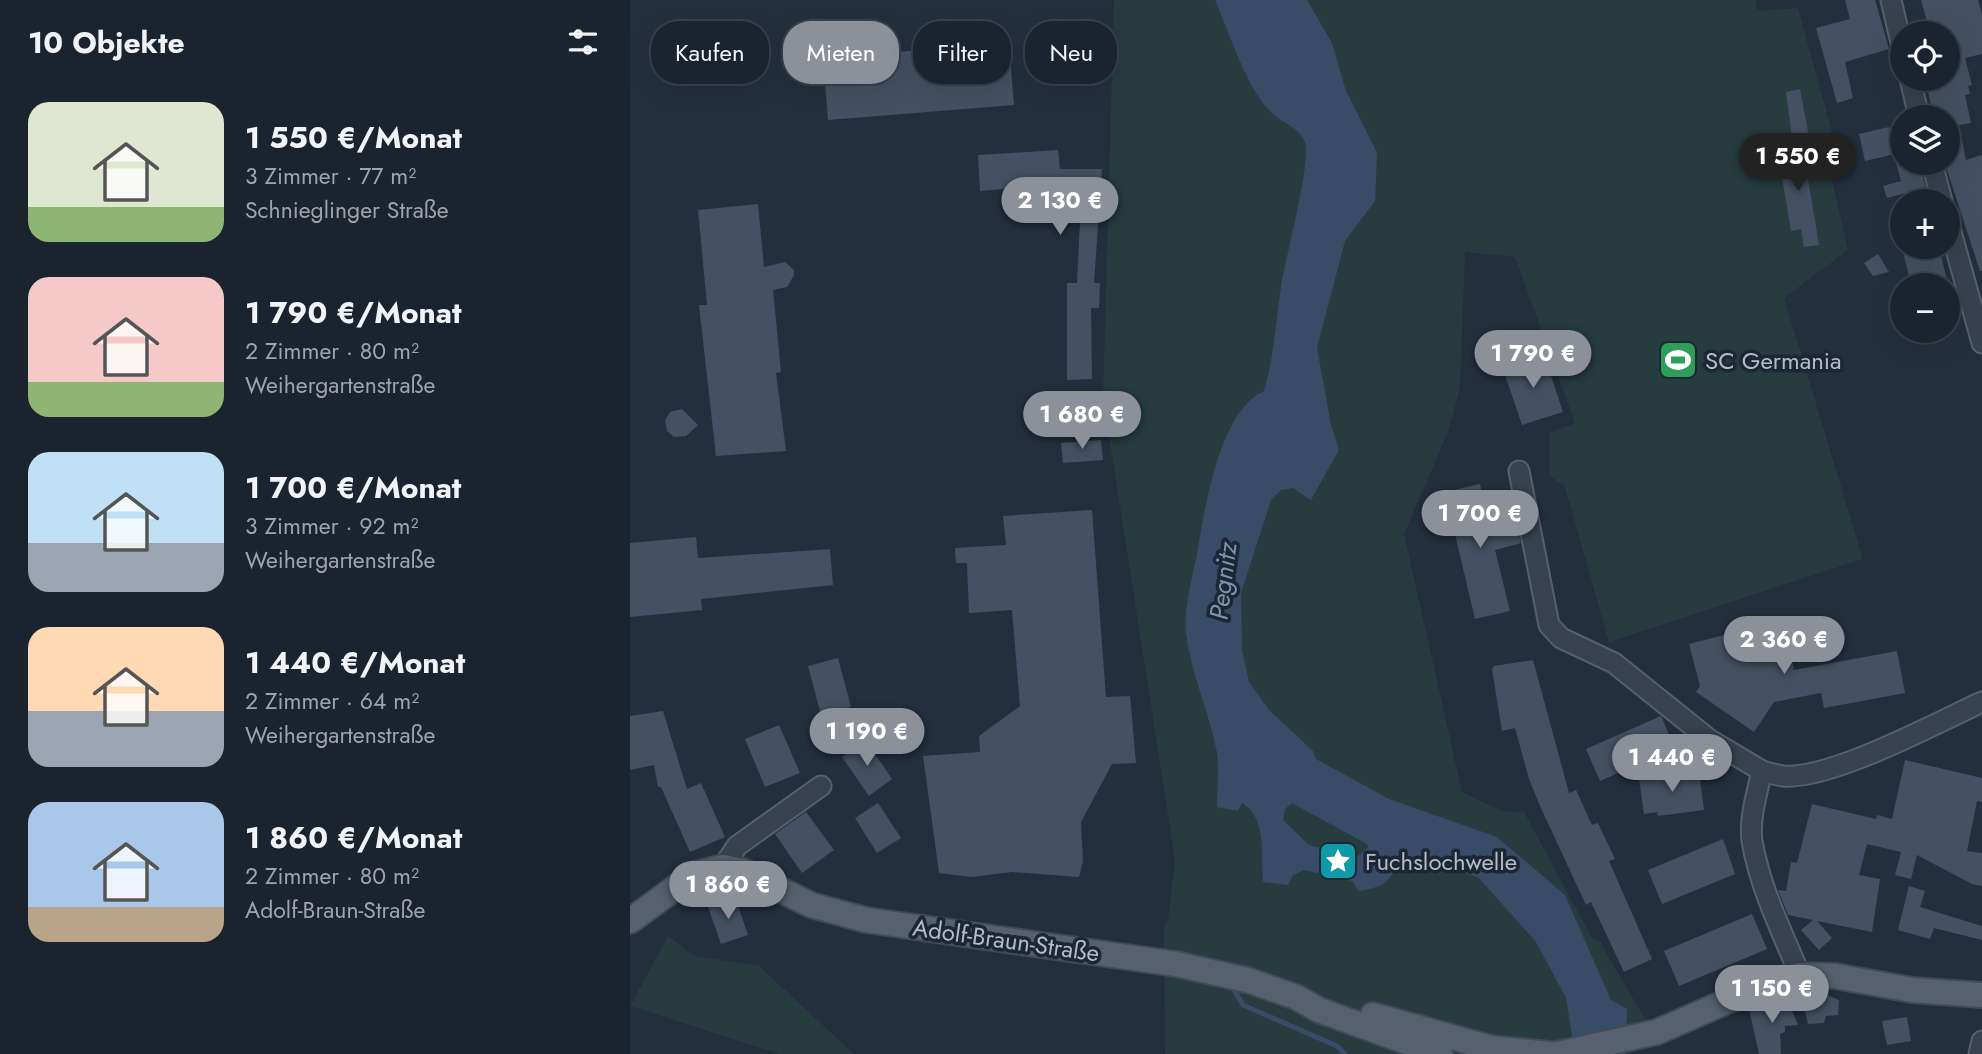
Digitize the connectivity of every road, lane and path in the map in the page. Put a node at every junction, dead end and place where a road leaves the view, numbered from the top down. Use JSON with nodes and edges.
{"nodes":[{"id":1,"x":1891,"y":0,"type":"edge"},
{"id":2,"x":1896,"y":21,"type":"edge"},
{"id":3,"x":1959,"y":259,"type":"edge"},
{"id":4,"x":1982,"y":344,"type":"edge"},
{"id":5,"x":1519,"y":471,"type":"dead end"},
{"id":6,"x":1982,"y":702,"type":"edge"},
{"id":7,"x":1762,"y":771,"type":"junction"},
{"id":8,"x":821,"y":786,"type":"dead end"},
{"id":9,"x":723,"y":867,"type":"junction"},
{"id":10,"x":630,"y":921,"type":"edge"},
{"id":11,"x":1800,"y":975,"type":"junction"},
{"id":12,"x":1982,"y":995,"type":"edge"},
{"id":13,"x":1296,"y":997,"type":"junction"},
{"id":14,"x":1982,"y":1041,"type":"edge"},
{"id":15,"x":1440,"y":1054,"type":"edge"},
{"id":16,"x":1549,"y":1054,"type":"edge"},
{"id":17,"x":1556,"y":1054,"type":"edge"},
{"id":18,"x":1979,"y":1054,"type":"edge"}],
"edges":[{"from":1,"to":2,"type":"street"},
{"from":3,"to":4,"type":"street"},
{"from":5,"to":7,"type":"street"},
{"from":6,"to":7,"type":"street"},
{"from":7,"to":11,"type":"street"},
{"from":8,"to":9,"type":"street"},
{"from":9,"to":10,"type":"main road"},
{"from":9,"to":13,"type":"main road","name":"Adolf-Braun-Straße"},
{"from":11,"to":12,"type":"main road"},
{"from":11,"to":17,"type":"main road"},
{"from":13,"to":15,"type":"main road","name":"Adolf-Braun-Straße"},
{"from":13,"to":16,"type":"main road","name":"Adolf-Braun-Straße"},
{"from":14,"to":18,"type":"street"}]}
